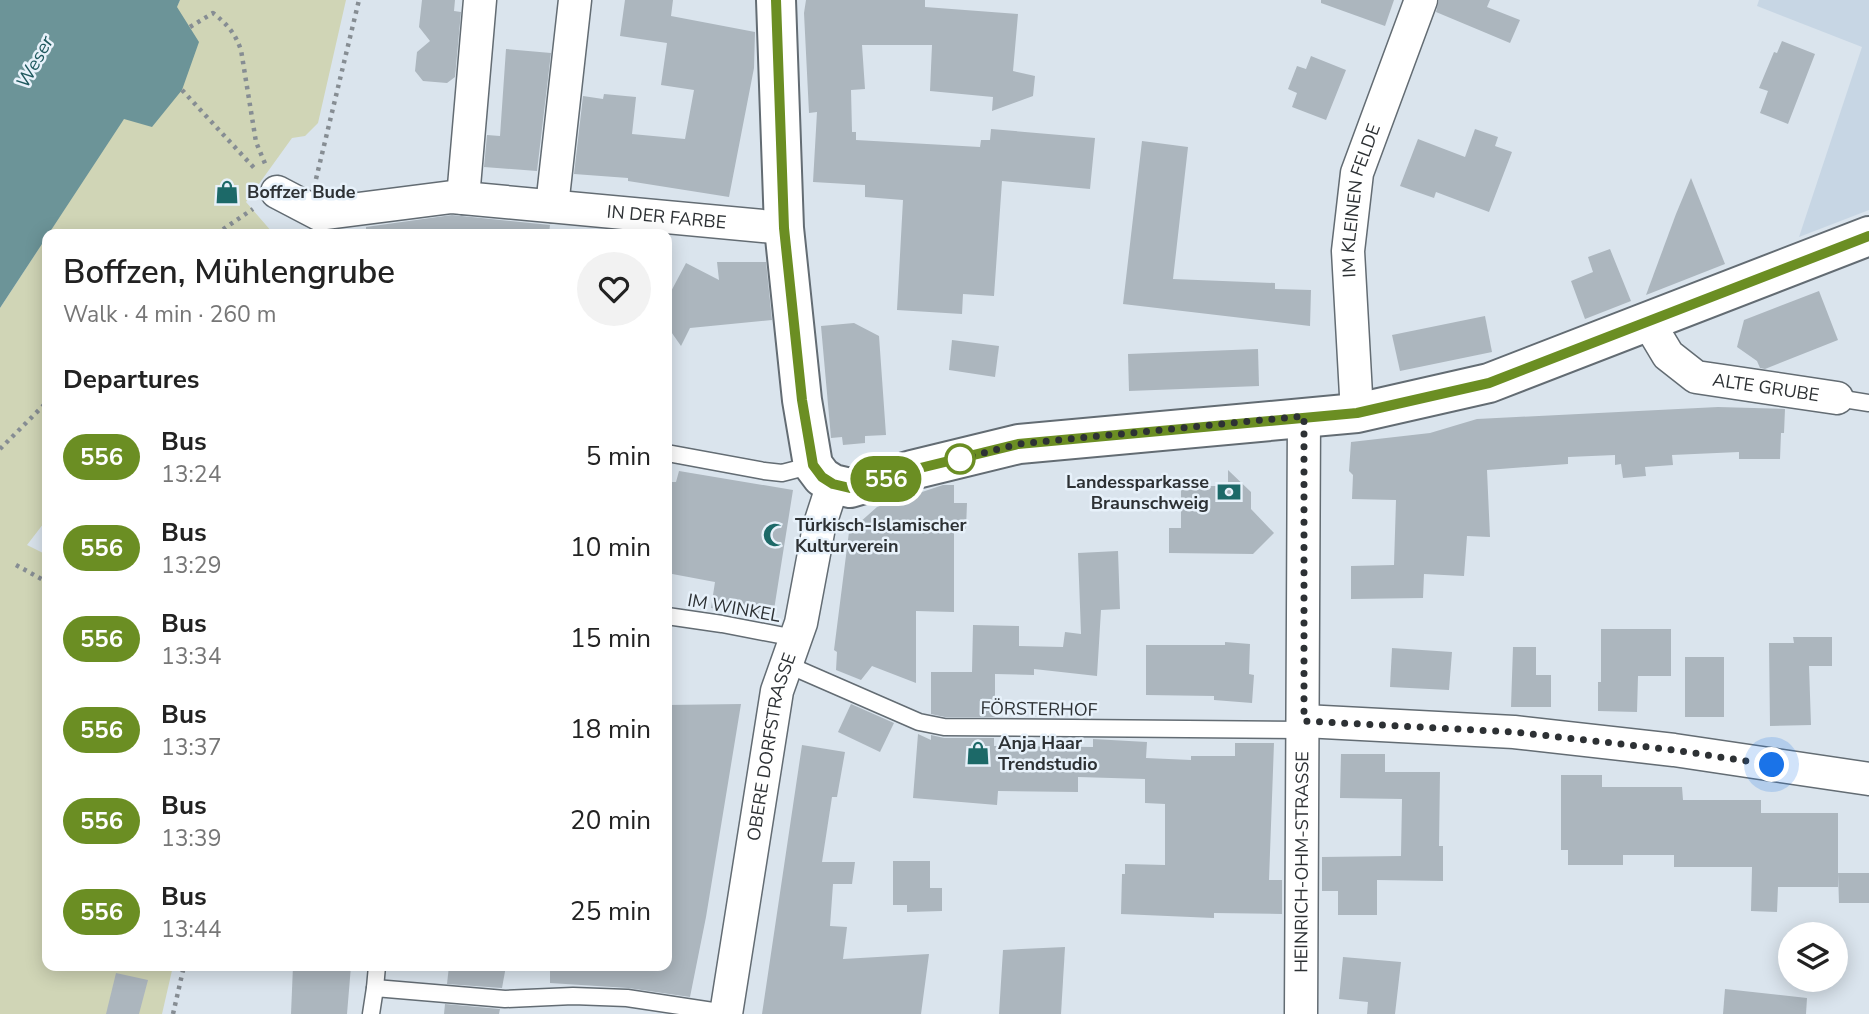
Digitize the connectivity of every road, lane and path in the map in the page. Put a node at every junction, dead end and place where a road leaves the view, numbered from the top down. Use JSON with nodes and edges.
{"nodes":[{"id":1,"x":359,"y":0,"type":"edge"},
{"id":2,"x":480,"y":0,"type":"edge"},
{"id":3,"x":575,"y":0,"type":"edge"},
{"id":4,"x":776,"y":0,"type":"edge"},
{"id":5,"x":1421,"y":0,"type":"edge"},
{"id":6,"x":190,"y":27,"type":"dead end"},
{"id":7,"x":183,"y":90,"type":"dead end"},
{"id":8,"x":277,"y":192,"type":"junction"},
{"id":9,"x":463,"y":198,"type":"junction"},
{"id":10,"x":552,"y":206,"type":"junction"},
{"id":11,"x":319,"y":214,"type":"junction"},
{"id":12,"x":784,"y":228,"type":"junction"},
{"id":13,"x":223,"y":229,"type":"edge"},
{"id":14,"x":1869,"y":236,"type":"edge"},
{"id":15,"x":1647,"y":320,"type":"junction"},
{"id":16,"x":1837,"y":398,"type":"joint"},
{"id":17,"x":1869,"y":403,"type":"edge"},
{"id":18,"x":42,"y":406,"type":"edge"},
{"id":19,"x":1357,"y":413,"type":"junction"},
{"id":20,"x":1304,"y":416,"type":"junction"},
{"id":21,"x":0,"y":449,"type":"edge"},
{"id":22,"x":672,"y":454,"type":"edge"},
{"id":23,"x":823,"y":475,"type":"junction"},
{"id":24,"x":16,"y":565,"type":"dead end"},
{"id":25,"x":42,"y":579,"type":"edge"},
{"id":26,"x":672,"y":618,"type":"edge"},
{"id":27,"x":791,"y":651,"type":"junction"},
{"id":28,"x":1304,"y":726,"type":"junction"},
{"id":29,"x":1869,"y":779,"type":"edge"},
{"id":30,"x":183,"y":971,"type":"edge"},
{"id":31,"x":377,"y":971,"type":"edge"},
{"id":32,"x":375,"y":988,"type":"junction"},
{"id":33,"x":173,"y":1014,"type":"edge"},
{"id":34,"x":371,"y":1014,"type":"edge"},
{"id":35,"x":726,"y":1014,"type":"edge"},
{"id":36,"x":1301,"y":1014,"type":"edge"}],
"edges":[{"from":1,"to":11,"type":"path"},
{"from":2,"to":9,"type":"street"},
{"from":3,"to":10,"type":"street"},
{"from":4,"to":12,"type":"street"},
{"from":5,"to":19,"type":"street","name":"IM KLEINEN FELDE"},
{"from":6,"to":8,"type":"path"},
{"from":7,"to":8,"type":"path"},
{"from":8,"to":11,"type":"street"},
{"from":8,"to":13,"type":"path"},
{"from":9,"to":10,"type":"street","name":"IN DER FARBE"},
{"from":9,"to":11,"type":"street","name":"IN DER FARBE"},
{"from":10,"to":12,"type":"street","name":"IN DER FARBE"},
{"from":12,"to":23,"type":"street"},
{"from":14,"to":15,"type":"street"},
{"from":15,"to":16,"type":"street","name":"ALTE GRUBE"},
{"from":15,"to":19,"type":"street"},
{"from":16,"to":17,"type":"lane","name":"ALTE GRUBE"},
{"from":18,"to":21,"type":"path"},
{"from":19,"to":20,"type":"street"},
{"from":20,"to":23,"type":"street"},
{"from":20,"to":28,"type":"street","name":"HEINRICH-OHM-STRASSE"},
{"from":22,"to":23,"type":"lane"},
{"from":23,"to":27,"type":"street","name":"OBERE DORFSTRASSE"},
{"from":24,"to":25,"type":"path"},
{"from":26,"to":27,"type":"lane","name":"IM WINKEL"},
{"from":27,"to":28,"type":"lane","name":"FÖRSTERHOF"},
{"from":27,"to":35,"type":"street","name":"OBERE DORFSTRASSE"},
{"from":28,"to":29,"type":"street"},
{"from":28,"to":36,"type":"street","name":"HEINRICH-OHM-STRASSE"},
{"from":30,"to":33,"type":"path"},
{"from":31,"to":32,"type":"lane"},
{"from":32,"to":34,"type":"lane"},
{"from":32,"to":35,"type":"lane"}]}
